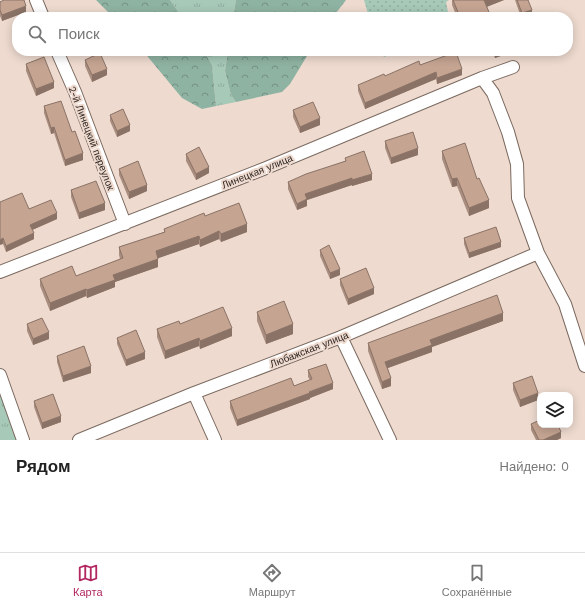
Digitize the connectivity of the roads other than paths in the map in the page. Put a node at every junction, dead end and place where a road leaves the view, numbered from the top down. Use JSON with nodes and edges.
{"nodes":[{"id":1,"x":36,"y":0,"type":"edge"},
{"id":2,"x":41,"y":12,"type":"edge"},
{"id":3,"x":59,"y":56,"type":"edge"},
{"id":4,"x":513,"y":67,"type":"dead end"},
{"id":5,"x":482,"y":78,"type":"junction"},
{"id":6,"x":125,"y":224,"type":"junction"},
{"id":7,"x":538,"y":253,"type":"junction"},
{"id":8,"x":0,"y":272,"type":"edge"},
{"id":9,"x":342,"y":337,"type":"junction"},
{"id":10,"x":585,"y":366,"type":"edge"},
{"id":11,"x":0,"y":375,"type":"edge"},
{"id":12,"x":194,"y":393,"type":"junction"},
{"id":13,"x":23,"y":440,"type":"edge"},
{"id":14,"x":79,"y":440,"type":"edge"},
{"id":15,"x":215,"y":440,"type":"edge"},
{"id":16,"x":390,"y":440,"type":"edge"}],
"edges":[{"from":1,"to":2,"type":"street"},
{"from":3,"to":6,"type":"street","name":"2-й Линецкий переулок"},
{"from":4,"to":5,"type":"street","name":"Линецкая улица"},
{"from":5,"to":6,"type":"street","name":"Линецкая улица"},
{"from":5,"to":7,"type":"street"},
{"from":6,"to":8,"type":"street","name":"Линецкая улица"},
{"from":7,"to":9,"type":"street","name":"Любажская улица"},
{"from":7,"to":10,"type":"street"},
{"from":9,"to":12,"type":"street","name":"Любажская улица"},
{"from":9,"to":16,"type":"street"},
{"from":11,"to":13,"type":"street"},
{"from":12,"to":14,"type":"street","name":"Любажская улица"},
{"from":12,"to":15,"type":"street"}]}
